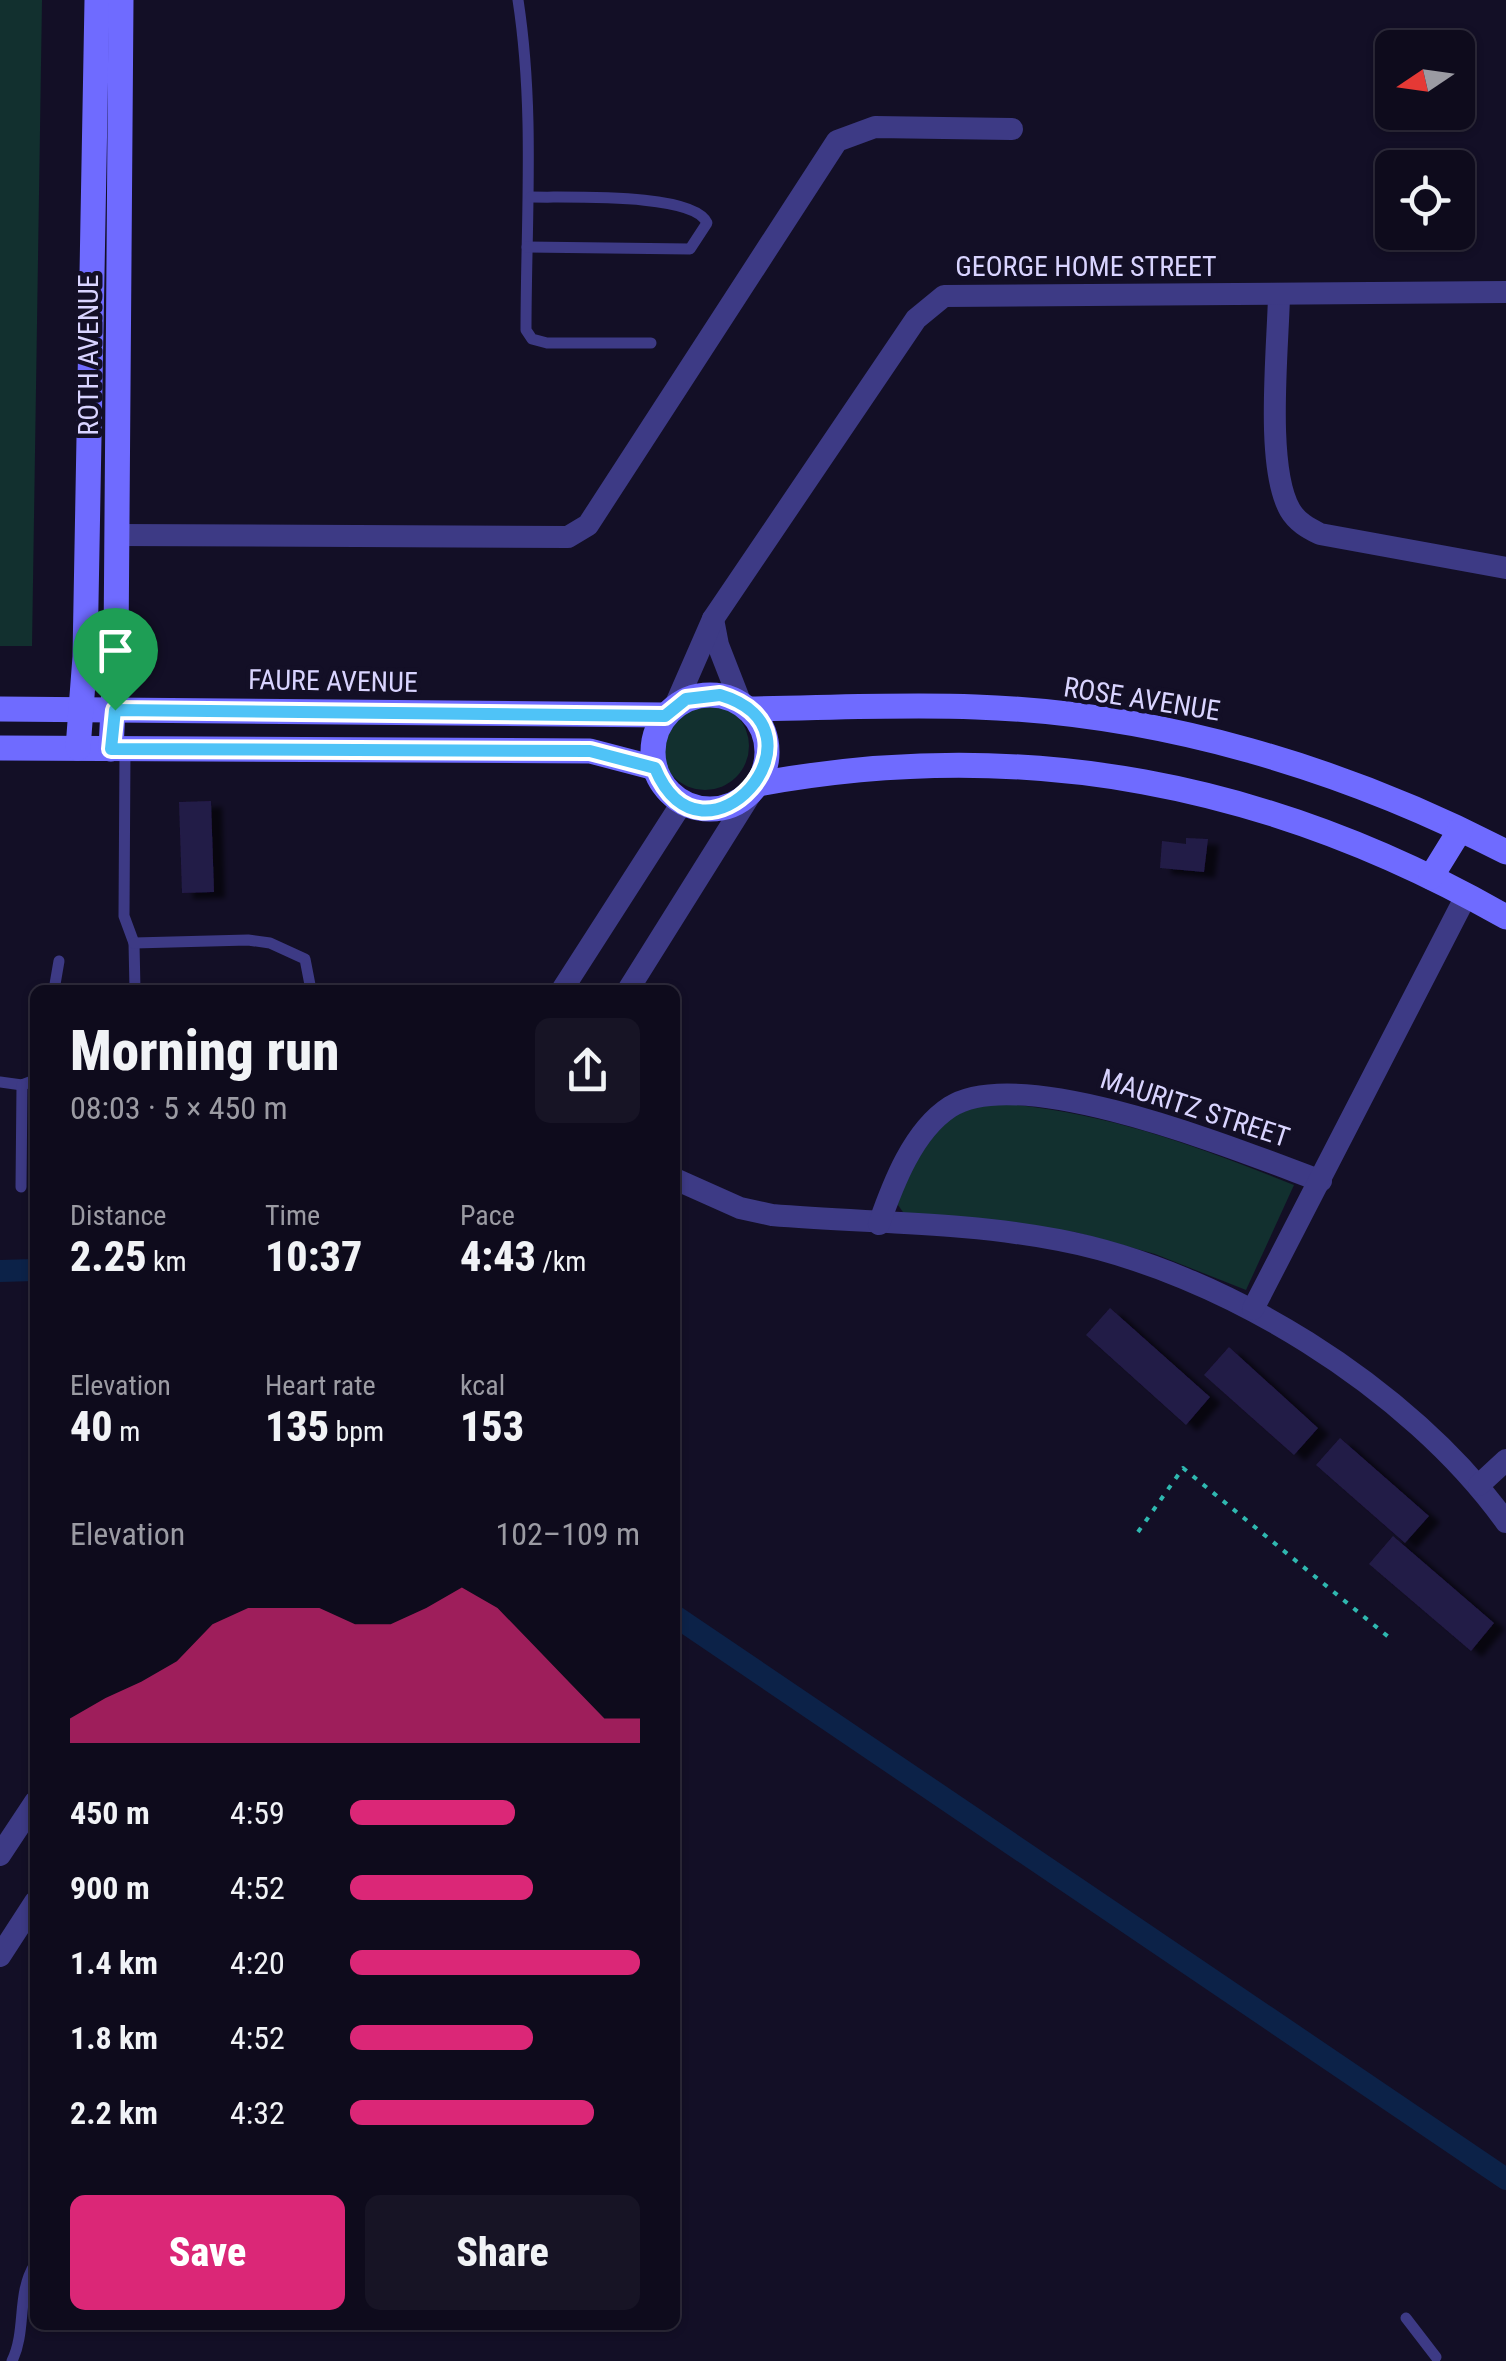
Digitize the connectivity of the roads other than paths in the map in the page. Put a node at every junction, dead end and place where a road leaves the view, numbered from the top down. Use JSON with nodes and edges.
{"nodes":[{"id":1,"x":97,"y":0,"type":"edge"},
{"id":2,"x":121,"y":0,"type":"edge"},
{"id":3,"x":518,"y":0,"type":"edge"},
{"id":4,"x":1012,"y":128,"type":"dead end"},
{"id":5,"x":530,"y":197,"type":"junction"},
{"id":6,"x":528,"y":247,"type":"junction"},
{"id":7,"x":1506,"y":292,"type":"edge"},
{"id":8,"x":1279,"y":295,"type":"junction"},
{"id":9,"x":652,"y":344,"type":"dead end"},
{"id":10,"x":117,"y":535,"type":"junction"},
{"id":11,"x":1506,"y":568,"type":"edge"},
{"id":12,"x":713,"y":619,"type":"junction"},
{"id":13,"x":745,"y":706,"type":"junction"},
{"id":14,"x":0,"y":708,"type":"edge"},
{"id":15,"x":78,"y":709,"type":"junction"},
{"id":16,"x":115,"y":710,"type":"junction"},
{"id":17,"x":670,"y":711,"type":"junction"},
{"id":18,"x":366,"y":713,"type":"junction"},
{"id":19,"x":0,"y":748,"type":"edge"},
{"id":20,"x":78,"y":748,"type":"junction"},
{"id":21,"x":118,"y":750,"type":"junction"},
{"id":22,"x":374,"y":752,"type":"junction"},
{"id":23,"x":655,"y":768,"type":"junction"},
{"id":24,"x":754,"y":788,"type":"junction"},
{"id":25,"x":682,"y":803,"type":"junction"},
{"id":26,"x":1460,"y":830,"type":"junction"},
{"id":27,"x":1506,"y":852,"type":"edge"},
{"id":28,"x":1431,"y":878,"type":"junction"},
{"id":29,"x":1466,"y":896,"type":"junction"},
{"id":30,"x":1503,"y":908,"type":"edge"},
{"id":31,"x":134,"y":944,"type":"junction"},
{"id":32,"x":60,"y":960,"type":"dead end"},
{"id":33,"x":55,"y":985,"type":"edge"},
{"id":34,"x":136,"y":985,"type":"edge"},
{"id":35,"x":309,"y":985,"type":"edge"},
{"id":36,"x":565,"y":985,"type":"edge"},
{"id":37,"x":631,"y":985,"type":"edge"},
{"id":38,"x":0,"y":1082,"type":"edge"},
{"id":39,"x":30,"y":1082,"type":"edge"},
{"id":40,"x":22,"y":1085,"type":"junction"},
{"id":41,"x":680,"y":1181,"type":"edge"},
{"id":42,"x":1321,"y":1181,"type":"junction"},
{"id":43,"x":21,"y":1187,"type":"dead end"},
{"id":44,"x":879,"y":1224,"type":"junction"},
{"id":45,"x":1252,"y":1309,"type":"junction"},
{"id":46,"x":1506,"y":1460,"type":"edge"},
{"id":47,"x":1479,"y":1484,"type":"junction"},
{"id":48,"x":1506,"y":1522,"type":"edge"},
{"id":49,"x":30,"y":1810,"type":"edge"},
{"id":50,"x":0,"y":1855,"type":"edge"},
{"id":51,"x":30,"y":1910,"type":"edge"},
{"id":52,"x":0,"y":1956,"type":"edge"},
{"id":53,"x":30,"y":2274,"type":"edge"},
{"id":54,"x":1406,"y":2318,"type":"dead end"},
{"id":55,"x":1436,"y":2357,"type":"dead end"},
{"id":56,"x":12,"y":2361,"type":"edge"}],
"edges":[{"from":1,"to":15,"type":"street","name":"ROTH AVENUE"},
{"from":2,"to":10,"type":"street","name":"ROTH AVENUE"},
{"from":3,"to":5,"type":"lane"},
{"from":4,"to":10,"type":"street"},
{"from":5,"to":6,"type":"lane"},
{"from":5,"to":6,"type":"lane"},
{"from":6,"to":9,"type":"lane"},
{"from":7,"to":8,"type":"street","name":"GEORGE HOME STREET"},
{"from":8,"to":11,"type":"street"},
{"from":8,"to":12,"type":"street","name":"GEORGE HOME STREET"},
{"from":10,"to":16,"type":"street","name":"ROTH AVENUE"},
{"from":12,"to":13,"type":"street"},
{"from":12,"to":17,"type":"street","name":"GEORGE HOME STREET"},
{"from":13,"to":17,"type":"street"},
{"from":13,"to":24,"type":"street"},
{"from":13,"to":26,"type":"street","name":"ROSE AVENUE"},
{"from":14,"to":15,"type":"street","name":"FAURE AVENUE"},
{"from":15,"to":16,"type":"street","name":"FAURE AVENUE"},
{"from":15,"to":20,"type":"street","name":"ROTH AVENUE"},
{"from":16,"to":18,"type":"street","name":"FAURE AVENUE"},
{"from":16,"to":21,"type":"street","name":"ROTH AVENUE"},
{"from":17,"to":18,"type":"street","name":"FAURE AVENUE"},
{"from":17,"to":23,"type":"street"},
{"from":18,"to":22,"type":"street"},
{"from":19,"to":20,"type":"street"},
{"from":20,"to":21,"type":"street"},
{"from":21,"to":22,"type":"street"},
{"from":21,"to":31,"type":"lane"},
{"from":22,"to":23,"type":"street"},
{"from":23,"to":25,"type":"street"},
{"from":24,"to":25,"type":"street"},
{"from":24,"to":28,"type":"street"},
{"from":24,"to":37,"type":"street"},
{"from":25,"to":36,"type":"street"},
{"from":26,"to":27,"type":"street","name":"ROSE AVENUE"},
{"from":26,"to":28,"type":"street"},
{"from":28,"to":29,"type":"street"},
{"from":29,"to":30,"type":"street"},
{"from":29,"to":42,"type":"street"},
{"from":31,"to":34,"type":"lane"},
{"from":31,"to":35,"type":"lane"},
{"from":32,"to":33,"type":"lane"},
{"from":38,"to":40,"type":"lane"},
{"from":39,"to":40,"type":"lane"},
{"from":40,"to":43,"type":"lane"},
{"from":41,"to":44,"type":"street"},
{"from":42,"to":44,"type":"street","name":"MAURITZ STREET"},
{"from":42,"to":45,"type":"street"},
{"from":44,"to":45,"type":"street"},
{"from":45,"to":47,"type":"street"},
{"from":46,"to":47,"type":"street"},
{"from":47,"to":48,"type":"street"},
{"from":49,"to":50,"type":"street"},
{"from":51,"to":52,"type":"street"},
{"from":53,"to":56,"type":"lane"},
{"from":54,"to":55,"type":"lane"}]}
